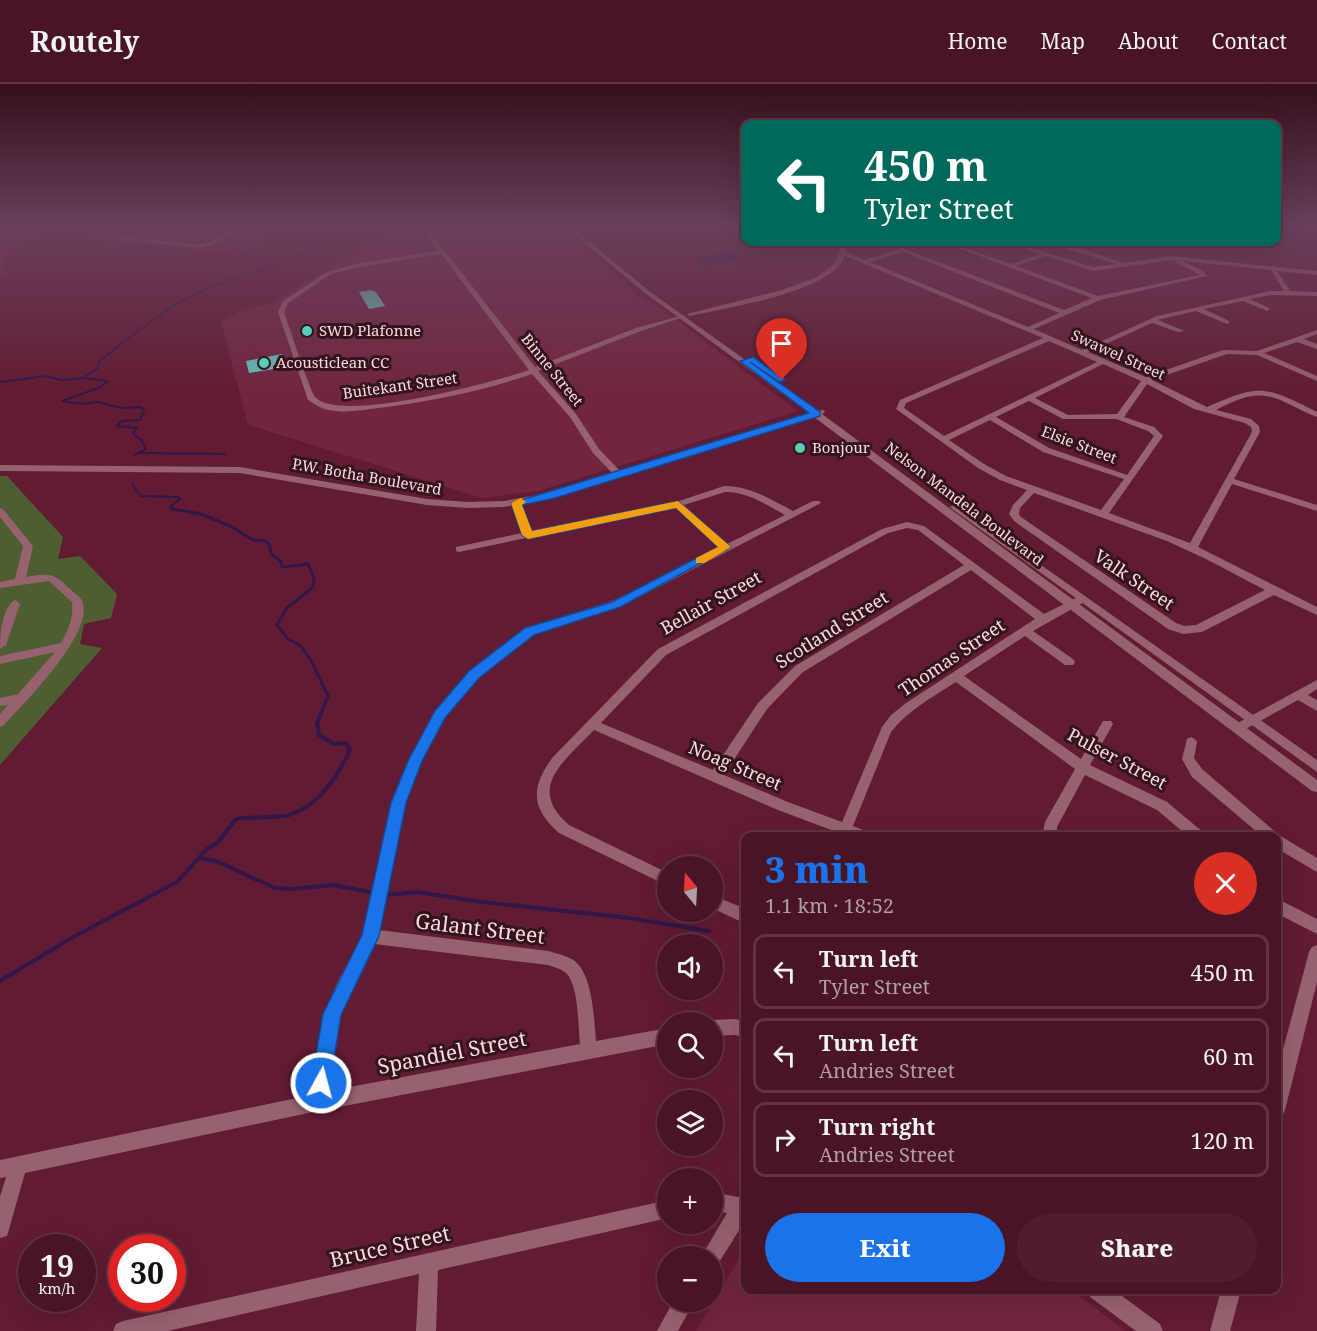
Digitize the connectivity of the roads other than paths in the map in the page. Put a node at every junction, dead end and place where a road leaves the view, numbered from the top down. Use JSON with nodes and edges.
{"nodes":[{"id":1,"x":315,"y":282,"type":"edge"},
{"id":2,"x":465,"y":282,"type":"edge"},
{"id":3,"x":636,"y":282,"type":"edge"},
{"id":4,"x":644,"y":282,"type":"edge"},
{"id":5,"x":807,"y":282,"type":"edge"},
{"id":6,"x":913,"y":282,"type":"edge"},
{"id":7,"x":986,"y":282,"type":"edge"},
{"id":8,"x":1055,"y":282,"type":"edge"},
{"id":9,"x":1174,"y":282,"type":"edge"},
{"id":10,"x":1282,"y":282,"type":"edge"},
{"id":11,"x":1288,"y":292,"type":"junction"},
{"id":12,"x":1317,"y":294,"type":"edge"},
{"id":13,"x":1098,"y":298,"type":"junction"},
{"id":14,"x":1244,"y":299,"type":"junction"},
{"id":15,"x":1197,"y":309,"type":"junction"},
{"id":16,"x":1267,"y":309,"type":"dead end"},
{"id":17,"x":1065,"y":313,"type":"junction"},
{"id":18,"x":686,"y":315,"type":"junction"},
{"id":19,"x":1151,"y":320,"type":"junction"},
{"id":20,"x":1227,"y":322,"type":"dead end"},
{"id":21,"x":1028,"y":329,"type":"junction"},
{"id":22,"x":1180,"y":331,"type":"dead end"},
{"id":23,"x":1317,"y":332,"type":"edge"},
{"id":24,"x":1048,"y":338,"type":"junction"},
{"id":25,"x":1297,"y":339,"type":"junction"},
{"id":26,"x":1317,"y":347,"type":"edge"},
{"id":27,"x":1081,"y":352,"type":"junction"},
{"id":28,"x":1258,"y":353,"type":"junction"},
{"id":29,"x":1102,"y":362,"type":"junction"},
{"id":30,"x":534,"y":371,"type":"junction"},
{"id":31,"x":1317,"y":379,"type":"edge"},
{"id":32,"x":1146,"y":380,"type":"junction"},
{"id":33,"x":1030,"y":398,"type":"junction"},
{"id":34,"x":1208,"y":410,"type":"junction"},
{"id":35,"x":820,"y":412,"type":"junction"},
{"id":36,"x":1317,"y":415,"type":"edge"},
{"id":37,"x":990,"y":417,"type":"junction"},
{"id":38,"x":1117,"y":417,"type":"junction"},
{"id":39,"x":944,"y":439,"type":"junction"},
{"id":40,"x":0,"y":468,"type":"edge"},
{"id":41,"x":619,"y":475,"type":"junction"},
{"id":42,"x":1128,"y":478,"type":"junction"},
{"id":43,"x":1230,"y":481,"type":"junction"},
{"id":44,"x":1032,"y":490,"type":"junction"},
{"id":45,"x":816,"y":502,"type":"dead end"},
{"id":46,"x":516,"y":503,"type":"junction"},
{"id":47,"x":678,"y":504,"type":"junction"},
{"id":48,"x":1317,"y":508,"type":"edge"},
{"id":49,"x":0,"y":511,"type":"edge"},
{"id":50,"x":791,"y":514,"type":"junction"},
{"id":51,"x":1103,"y":516,"type":"junction"},
{"id":52,"x":528,"y":535,"type":"junction"},
{"id":53,"x":725,"y":547,"type":"junction"},
{"id":54,"x":1192,"y":548,"type":"junction"},
{"id":55,"x":459,"y":549,"type":"dead end"},
{"id":56,"x":970,"y":566,"type":"junction"},
{"id":57,"x":20,"y":581,"type":"junction"},
{"id":58,"x":0,"y":585,"type":"edge"},
{"id":59,"x":1272,"y":591,"type":"junction"},
{"id":60,"x":1077,"y":602,"type":"junction"},
{"id":61,"x":15,"y":604,"type":"dead end"},
{"id":62,"x":1317,"y":611,"type":"edge"},
{"id":63,"x":1043,"y":619,"type":"junction"},
{"id":64,"x":1025,"y":631,"type":"junction"},
{"id":65,"x":0,"y":645,"type":"edge"},
{"id":66,"x":66,"y":646,"type":"junction"},
{"id":67,"x":0,"y":660,"type":"edge"},
{"id":68,"x":1069,"y":662,"type":"dead end"},
{"id":69,"x":956,"y":676,"type":"junction"},
{"id":70,"x":1317,"y":684,"type":"edge"},
{"id":71,"x":1299,"y":695,"type":"junction"},
{"id":72,"x":21,"y":698,"type":"junction"},
{"id":73,"x":0,"y":702,"type":"edge"},
{"id":74,"x":1317,"y":706,"type":"edge"},
{"id":75,"x":1252,"y":720,"type":"junction"},
{"id":76,"x":0,"y":722,"type":"edge"},
{"id":77,"x":592,"y":724,"type":"junction"},
{"id":78,"x":1107,"y":724,"type":"dead end"},
{"id":79,"x":1238,"y":728,"type":"junction"},
{"id":80,"x":1191,"y":742,"type":"dead end"},
{"id":81,"x":1317,"y":767,"type":"edge"},
{"id":82,"x":1084,"y":768,"type":"junction"},
{"id":83,"x":716,"y":777,"type":"junction"},
{"id":84,"x":1317,"y":787,"type":"edge"},
{"id":85,"x":846,"y":828,"type":"junction"},
{"id":86,"x":855,"y":832,"type":"edge"},
{"id":87,"x":1049,"y":832,"type":"edge"},
{"id":88,"x":1193,"y":832,"type":"edge"},
{"id":89,"x":1268,"y":832,"type":"edge"},
{"id":90,"x":1281,"y":842,"type":"edge"},
{"id":91,"x":1316,"y":863,"type":"edge"},
{"id":92,"x":657,"y":875,"type":"edge"},
{"id":93,"x":723,"y":906,"type":"edge"},
{"id":94,"x":1281,"y":908,"type":"edge"},
{"id":95,"x":741,"y":914,"type":"edge"},
{"id":96,"x":1317,"y":927,"type":"edge"},
{"id":97,"x":370,"y":936,"type":"junction"},
{"id":98,"x":1317,"y":952,"type":"edge"},
{"id":99,"x":723,"y":1028,"type":"edge"},
{"id":100,"x":741,"y":1029,"type":"edge"},
{"id":101,"x":657,"y":1038,"type":"edge"},
{"id":102,"x":589,"y":1049,"type":"junction"},
{"id":103,"x":1281,"y":1078,"type":"edge"},
{"id":104,"x":318,"y":1102,"type":"junction"},
{"id":105,"x":9,"y":1168,"type":"edge"},
{"id":106,"x":723,"y":1202,"type":"edge"},
{"id":107,"x":741,"y":1204,"type":"edge"},
{"id":108,"x":741,"y":1207,"type":"edge"},
{"id":109,"x":657,"y":1212,"type":"edge"},
{"id":110,"x":0,"y":1229,"type":"edge"},
{"id":111,"x":718,"y":1246,"type":"edge"},
{"id":112,"x":429,"y":1264,"type":"junction"},
{"id":113,"x":1102,"y":1294,"type":"edge"},
{"id":114,"x":1229,"y":1294,"type":"edge"},
{"id":115,"x":678,"y":1312,"type":"edge"},
{"id":116,"x":123,"y":1331,"type":"edge"},
{"id":117,"x":426,"y":1331,"type":"edge"},
{"id":118,"x":667,"y":1331,"type":"edge"},
{"id":119,"x":1153,"y":1331,"type":"edge"},
{"id":120,"x":1220,"y":1331,"type":"edge"}],
"edges":[{"from":1,"to":30,"type":"street","name":"Buitekant Street"},
{"from":2,"to":30,"type":"street","name":"Binne Street"},
{"from":3,"to":18,"type":"street","name":"Nelson Mandela Boulevard"},
{"from":4,"to":18,"type":"street","name":"Nelson Mandela Boulevard"},
{"from":5,"to":18,"type":"street","name":"Buitekant Street"},
{"from":6,"to":21,"type":"street","name":"Swawel Street"},
{"from":7,"to":17,"type":"street"},
{"from":8,"to":13,"type":"street"},
{"from":9,"to":13,"type":"street"},
{"from":10,"to":11,"type":"street"},
{"from":11,"to":12,"type":"street"},
{"from":11,"to":14,"type":"street"},
{"from":13,"to":17,"type":"street"},
{"from":14,"to":15,"type":"street"},
{"from":14,"to":16,"type":"street"},
{"from":15,"to":19,"type":"street"},
{"from":15,"to":20,"type":"street"},
{"from":17,"to":21,"type":"street"},
{"from":18,"to":30,"type":"street","name":"Buitekant Street"},
{"from":18,"to":35,"type":"street","name":"Nelson Mandela Boulevard"},
{"from":19,"to":22,"type":"street"},
{"from":19,"to":27,"type":"street"},
{"from":21,"to":24,"type":"street","name":"Swawel Street"},
{"from":23,"to":25,"type":"street"},
{"from":24,"to":27,"type":"street","name":"Swawel Street"},
{"from":24,"to":39,"type":"street"},
{"from":25,"to":26,"type":"street"},
{"from":25,"to":28,"type":"street"},
{"from":27,"to":29,"type":"street","name":"Swawel Street"},
{"from":28,"to":31,"type":"street"},
{"from":28,"to":32,"type":"street"},
{"from":29,"to":32,"type":"street","name":"Swawel Street"},
{"from":29,"to":33,"type":"street"},
{"from":30,"to":41,"type":"street","name":"Binne Street"},
{"from":32,"to":34,"type":"street","name":"Swawel Street"},
{"from":32,"to":38,"type":"street"},
{"from":33,"to":37,"type":"street"},
{"from":33,"to":38,"type":"street"},
{"from":34,"to":36,"type":"street"},
{"from":34,"to":43,"type":"street","name":"Swawel Street"},
{"from":35,"to":41,"type":"street","name":"P.W. Botha Boulevard"},
{"from":35,"to":60,"type":"street","name":"Nelson Mandela Boulevard"},
{"from":37,"to":39,"type":"street"},
{"from":37,"to":42,"type":"street","name":"Elsie Street"},
{"from":38,"to":42,"type":"street"},
{"from":39,"to":44,"type":"street"},
{"from":40,"to":46,"type":"street","name":"P.W. Botha Boulevard"},
{"from":41,"to":46,"type":"street","name":"P.W. Botha Boulevard"},
{"from":42,"to":51,"type":"street"},
{"from":43,"to":48,"type":"street"},
{"from":43,"to":54,"type":"street","name":"Swawel Street"},
{"from":44,"to":51,"type":"street"},
{"from":44,"to":59,"type":"street","name":"Valk Street"},
{"from":45,"to":50,"type":"street"},
{"from":46,"to":52,"type":"street"},
{"from":47,"to":50,"type":"street"},
{"from":47,"to":52,"type":"street"},
{"from":47,"to":53,"type":"street"},
{"from":49,"to":57,"type":"street"},
{"from":50,"to":53,"type":"street"},
{"from":51,"to":54,"type":"street"},
{"from":52,"to":55,"type":"street"},
{"from":53,"to":97,"type":"street"},
{"from":54,"to":59,"type":"street"},
{"from":56,"to":63,"type":"street","name":"Bellair Street"},
{"from":56,"to":77,"type":"street","name":"Bellair Street"},
{"from":56,"to":83,"type":"street","name":"Scotland Street"},
{"from":57,"to":58,"type":"street"},
{"from":57,"to":66,"type":"street"},
{"from":59,"to":62,"type":"street"},
{"from":60,"to":63,"type":"street","name":"Thomas Street"},
{"from":60,"to":75,"type":"street","name":"Nelson Mandela Boulevard"},
{"from":60,"to":79,"type":"street","name":"Nelson Mandela Boulevard"},
{"from":61,"to":65,"type":"street"},
{"from":63,"to":64,"type":"street","name":"Thomas Street"},
{"from":64,"to":68,"type":"street"},
{"from":64,"to":69,"type":"street","name":"Thomas Street"},
{"from":66,"to":67,"type":"street"},
{"from":66,"to":72,"type":"street"},
{"from":69,"to":82,"type":"street","name":"Pulser Street"},
{"from":69,"to":85,"type":"street","name":"Thomas Street"},
{"from":70,"to":71,"type":"street"},
{"from":71,"to":74,"type":"street"},
{"from":71,"to":75,"type":"street"},
{"from":72,"to":73,"type":"street"},
{"from":72,"to":76,"type":"street"},
{"from":75,"to":79,"type":"street"},
{"from":75,"to":81,"type":"street","name":"Nelson Mandela Boulevard"},
{"from":77,"to":83,"type":"street","name":"Noag Street"},
{"from":77,"to":92,"type":"street","name":"Bellair Street"},
{"from":78,"to":82,"type":"street"},
{"from":79,"to":84,"type":"street","name":"Nelson Mandela Boulevard"},
{"from":80,"to":89,"type":"street"},
{"from":82,"to":87,"type":"street"},
{"from":82,"to":88,"type":"street","name":"Pulser Street"},
{"from":83,"to":85,"type":"street","name":"Noag Street"},
{"from":85,"to":86,"type":"street","name":"Noag Street"},
{"from":90,"to":91,"type":"street"},
{"from":93,"to":95,"type":"street"},
{"from":94,"to":96,"type":"street"},
{"from":97,"to":102,"type":"street","name":"Galant Street"},
{"from":97,"to":104,"type":"street"},
{"from":98,"to":103,"type":"street"},
{"from":99,"to":100,"type":"street"},
{"from":101,"to":102,"type":"street","name":"Spandiel Street"},
{"from":102,"to":104,"type":"street","name":"Spandiel Street"},
{"from":104,"to":105,"type":"street","name":"Spandiel Street"},
{"from":105,"to":110,"type":"street"},
{"from":106,"to":107,"type":"street"},
{"from":108,"to":111,"type":"street"},
{"from":109,"to":112,"type":"street","name":"Bruce Street"},
{"from":112,"to":116,"type":"street","name":"Bruce Street"},
{"from":112,"to":117,"type":"street"},
{"from":113,"to":119,"type":"street"},
{"from":114,"to":120,"type":"street"},
{"from":115,"to":118,"type":"street"}]}
